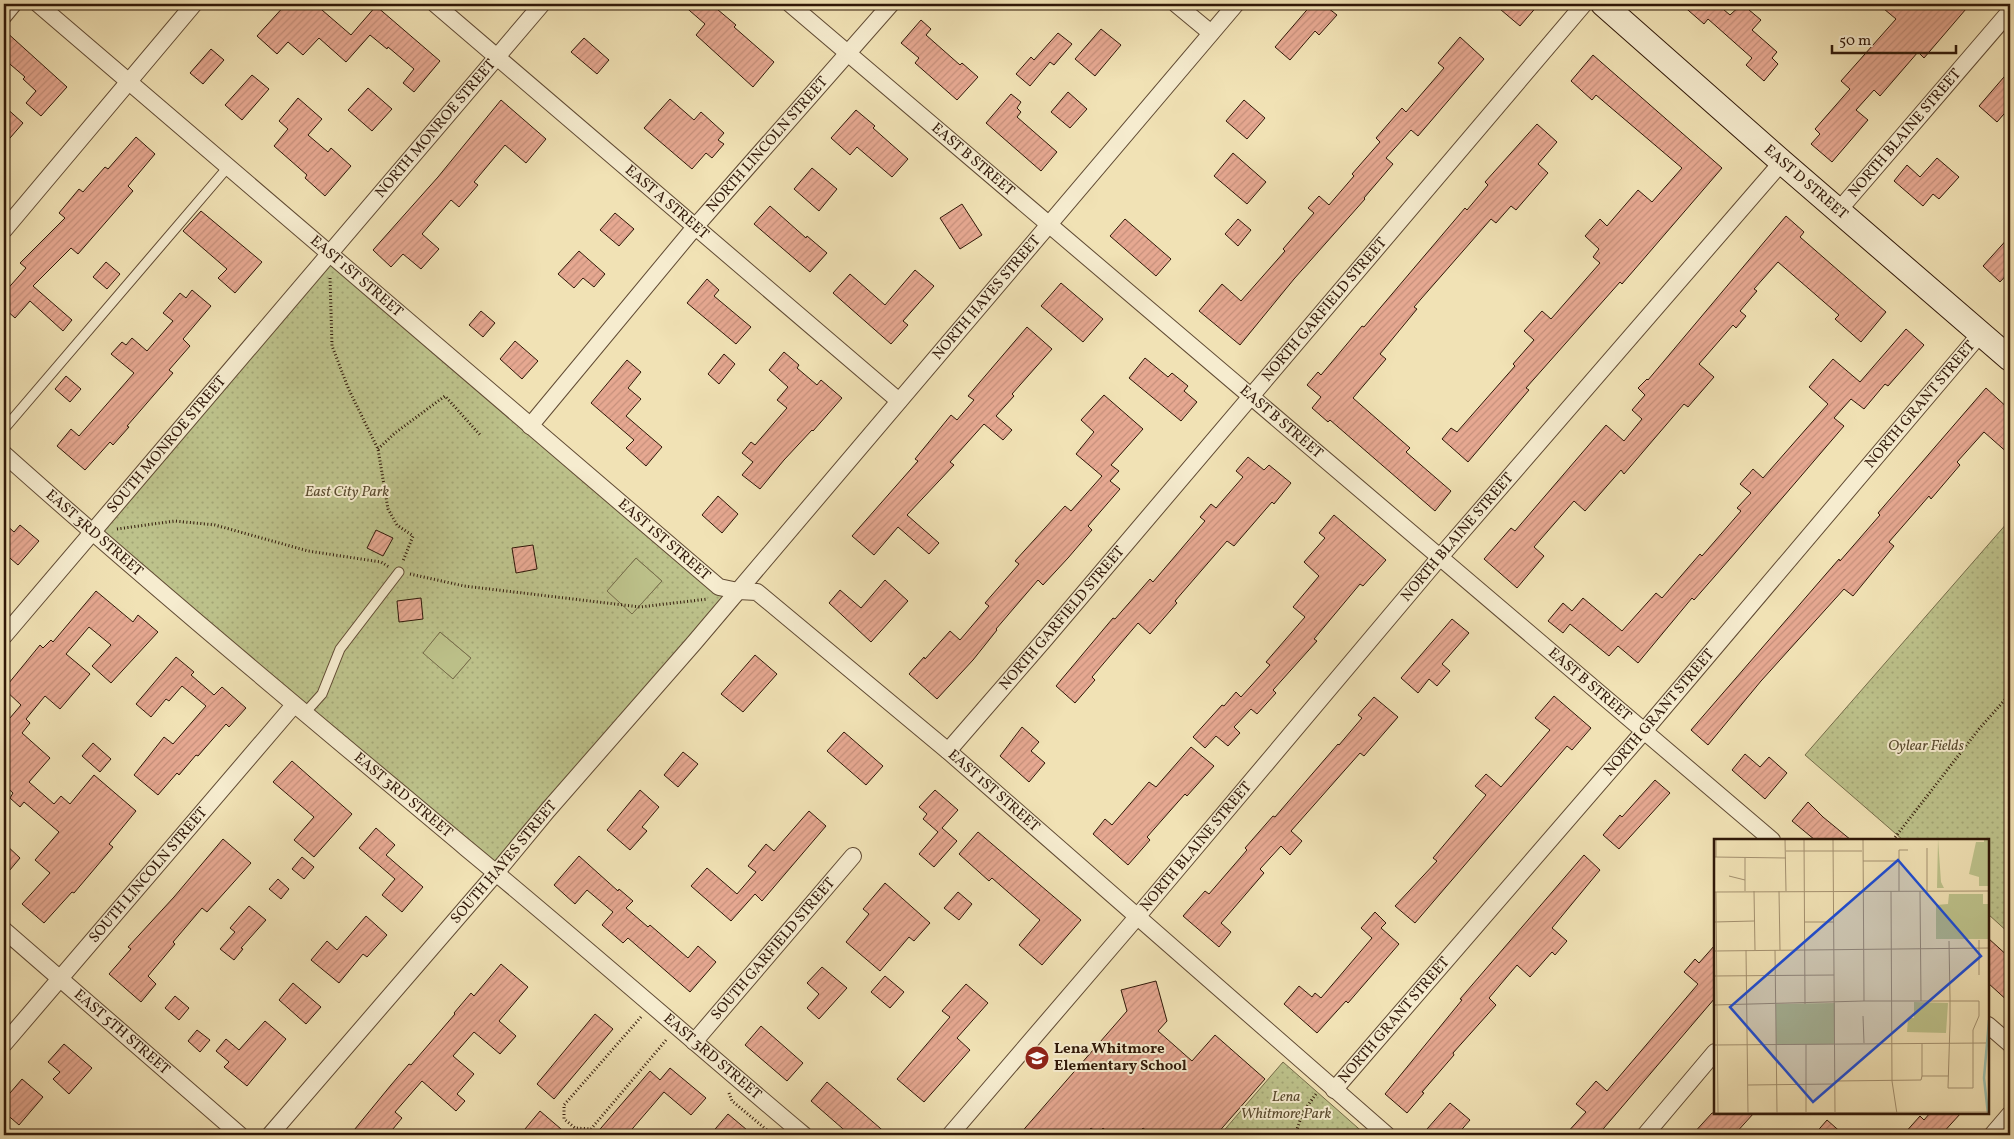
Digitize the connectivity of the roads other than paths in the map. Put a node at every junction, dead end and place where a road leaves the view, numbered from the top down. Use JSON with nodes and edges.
{"nodes":[{"id":1,"x":18,"y":4,"type":"edge"},
{"id":2,"x":38,"y":4,"type":"edge"},
{"id":3,"x":194,"y":4,"type":"edge"},
{"id":4,"x":435,"y":4,"type":"edge"},
{"id":5,"x":542,"y":4,"type":"edge"},
{"id":6,"x":790,"y":4,"type":"edge"},
{"id":7,"x":891,"y":4,"type":"edge"},
{"id":8,"x":1176,"y":4,"type":"edge"},
{"id":9,"x":1236,"y":4,"type":"edge"},
{"id":10,"x":1584,"y":4,"type":"edge"},
{"id":11,"x":1604,"y":4,"type":"edge"},
{"id":12,"x":2010,"y":11,"type":"edge"},
{"id":13,"x":4,"y":20,"type":"edge"},
{"id":14,"x":1211,"y":33,"type":"junction"},
{"id":15,"x":848,"y":53,"type":"junction"},
{"id":16,"x":497,"y":57,"type":"junction"},
{"id":17,"x":128,"y":82,"type":"junction"},
{"id":18,"x":1782,"y":162,"type":"junction"},
{"id":19,"x":228,"y":167,"type":"junction"},
{"id":20,"x":1839,"y":210,"type":"junction"},
{"id":21,"x":1049,"y":224,"type":"junction"},
{"id":22,"x":695,"y":227,"type":"junction"},
{"id":23,"x":4,"y":230,"type":"edge"},
{"id":24,"x":330,"y":253,"type":"junction"},
{"id":25,"x":1981,"y":333,"type":"junction"},
{"id":26,"x":2010,"y":359,"type":"edge"},
{"id":27,"x":1251,"y":395,"type":"junction"},
{"id":28,"x":899,"y":401,"type":"junction"},
{"id":29,"x":530,"y":426,"type":"junction"},
{"id":30,"x":4,"y":429,"type":"edge"},
{"id":31,"x":4,"y":454,"type":"edge"},
{"id":32,"x":92,"y":532,"type":"junction"},
{"id":33,"x":1440,"y":557,"type":"junction"},
{"id":34,"x":399,"y":572,"type":"road end"},
{"id":35,"x":738,"y":591,"type":"junction"},
{"id":36,"x":4,"y":636,"type":"edge"},
{"id":37,"x":299,"y":709,"type":"junction"},
{"id":38,"x":1644,"y":730,"type":"junction"},
{"id":39,"x":948,"y":751,"type":"junction"},
{"id":40,"x":1771,"y":839,"type":"edge"},
{"id":41,"x":853,"y":856,"type":"dead end"},
{"id":42,"x":496,"y":873,"type":"junction"},
{"id":43,"x":1138,"y":917,"type":"junction"},
{"id":44,"x":4,"y":930,"type":"edge"},
{"id":45,"x":60,"y":979,"type":"junction"},
{"id":46,"x":1989,"y":1026,"type":"edge"},
{"id":47,"x":694,"y":1042,"type":"junction"},
{"id":48,"x":4,"y":1044,"type":"edge"},
{"id":49,"x":2010,"y":1044,"type":"edge"},
{"id":50,"x":1714,"y":1053,"type":"edge"},
{"id":51,"x":1334,"y":1090,"type":"junction"},
{"id":52,"x":2010,"y":1114,"type":"edge"},
{"id":53,"x":279,"y":1132,"type":"edge"},
{"id":54,"x":240,"y":1135,"type":"edge"},
{"id":55,"x":804,"y":1135,"type":"edge"},
{"id":56,"x":950,"y":1135,"type":"edge"},
{"id":57,"x":1387,"y":1135,"type":"edge"},
{"id":58,"x":1644,"y":1135,"type":"edge"},
{"id":59,"x":1992,"y":1135,"type":"edge"}],
"edges":[{"from":1,"to":13,"type":"lane"},
{"from":2,"to":17,"type":"street","name":"EAST 1ST STREET"},
{"from":3,"to":17,"type":"street"},
{"from":4,"to":16,"type":"street","name":"EAST A STREET"},
{"from":5,"to":16,"type":"street","name":"NORTH MONROE STREET"},
{"from":6,"to":15,"type":"street","name":"EAST B STREET"},
{"from":7,"to":15,"type":"street","name":"NORTH LINCOLN STREET"},
{"from":8,"to":14,"type":"street"},
{"from":9,"to":14,"type":"street","name":"NORTH HAYES STREET"},
{"from":10,"to":27,"type":"street","name":"NORTH GARFIELD STREET"},
{"from":11,"to":18,"type":"street","name":"EAST D STREET"},
{"from":12,"to":20,"type":"street","name":"NORTH BLAINE STREET"},
{"from":14,"to":21,"type":"street","name":"NORTH HAYES STREET"},
{"from":15,"to":21,"type":"street","name":"EAST B STREET"},
{"from":15,"to":22,"type":"street","name":"NORTH LINCOLN STREET"},
{"from":16,"to":22,"type":"street","name":"EAST A STREET"},
{"from":16,"to":24,"type":"street","name":"NORTH MONROE STREET"},
{"from":17,"to":19,"type":"street","name":"EAST 1ST STREET"},
{"from":17,"to":23,"type":"street"},
{"from":18,"to":20,"type":"street","name":"EAST D STREET"},
{"from":18,"to":33,"type":"street","name":"NORTH BLAINE STREET"},
{"from":19,"to":24,"type":"street","name":"EAST 1ST STREET"},
{"from":19,"to":30,"type":"lane"},
{"from":20,"to":25,"type":"street","name":"EAST D STREET"},
{"from":21,"to":27,"type":"street","name":"EAST B STREET"},
{"from":21,"to":28,"type":"street","name":"NORTH HAYES STREET"},
{"from":22,"to":28,"type":"street","name":"EAST A STREET"},
{"from":22,"to":29,"type":"street","name":"NORTH LINCOLN STREET"},
{"from":24,"to":29,"type":"street","name":"EAST 1ST STREET"},
{"from":24,"to":32,"type":"street","name":"SOUTH MONROE STREET"},
{"from":25,"to":26,"type":"street","name":"EAST D STREET"},
{"from":25,"to":38,"type":"street","name":"NORTH GRANT STREET"},
{"from":27,"to":33,"type":"street","name":"EAST B STREET"},
{"from":27,"to":39,"type":"street","name":"NORTH GARFIELD STREET"},
{"from":28,"to":35,"type":"street","name":"NORTH HAYES STREET"},
{"from":29,"to":35,"type":"street","name":"EAST 1ST STREET"},
{"from":31,"to":32,"type":"street","name":"EAST 3RD STREET"},
{"from":32,"to":36,"type":"street","name":"SOUTH MONROE STREET"},
{"from":32,"to":37,"type":"street","name":"EAST 3RD STREET"},
{"from":33,"to":38,"type":"street","name":"EAST B STREET"},
{"from":33,"to":43,"type":"street","name":"NORTH BLAINE STREET"},
{"from":34,"to":37,"type":"lane"},
{"from":35,"to":39,"type":"street","name":"EAST 1ST STREET"},
{"from":35,"to":42,"type":"street","name":"SOUTH HAYES STREET"},
{"from":37,"to":42,"type":"street","name":"EAST 3RD STREET"},
{"from":37,"to":45,"type":"street","name":"SOUTH LINCOLN STREET"},
{"from":38,"to":40,"type":"street","name":"EAST B STREET"},
{"from":38,"to":51,"type":"street","name":"NORTH GRANT STREET"},
{"from":39,"to":43,"type":"street","name":"EAST 1ST STREET"},
{"from":41,"to":47,"type":"street","name":"SOUTH GARFIELD STREET"},
{"from":42,"to":47,"type":"street","name":"EAST 3RD STREET"},
{"from":42,"to":53,"type":"street","name":"SOUTH HAYES STREET"},
{"from":43,"to":51,"type":"street","name":"EAST 1ST STREET"},
{"from":43,"to":56,"type":"street","name":"NORTH BLAINE STREET"},
{"from":44,"to":45,"type":"street","name":"EAST 5TH STREET"},
{"from":45,"to":48,"type":"street","name":"SOUTH LINCOLN STREET"},
{"from":45,"to":54,"type":"street","name":"EAST 5TH STREET"},
{"from":46,"to":49,"type":"street"},
{"from":47,"to":55,"type":"street","name":"EAST 3RD STREET"},
{"from":50,"to":58,"type":"street"},
{"from":51,"to":57,"type":"street","name":"EAST 1ST STREET"},
{"from":52,"to":59,"type":"street"}]}
